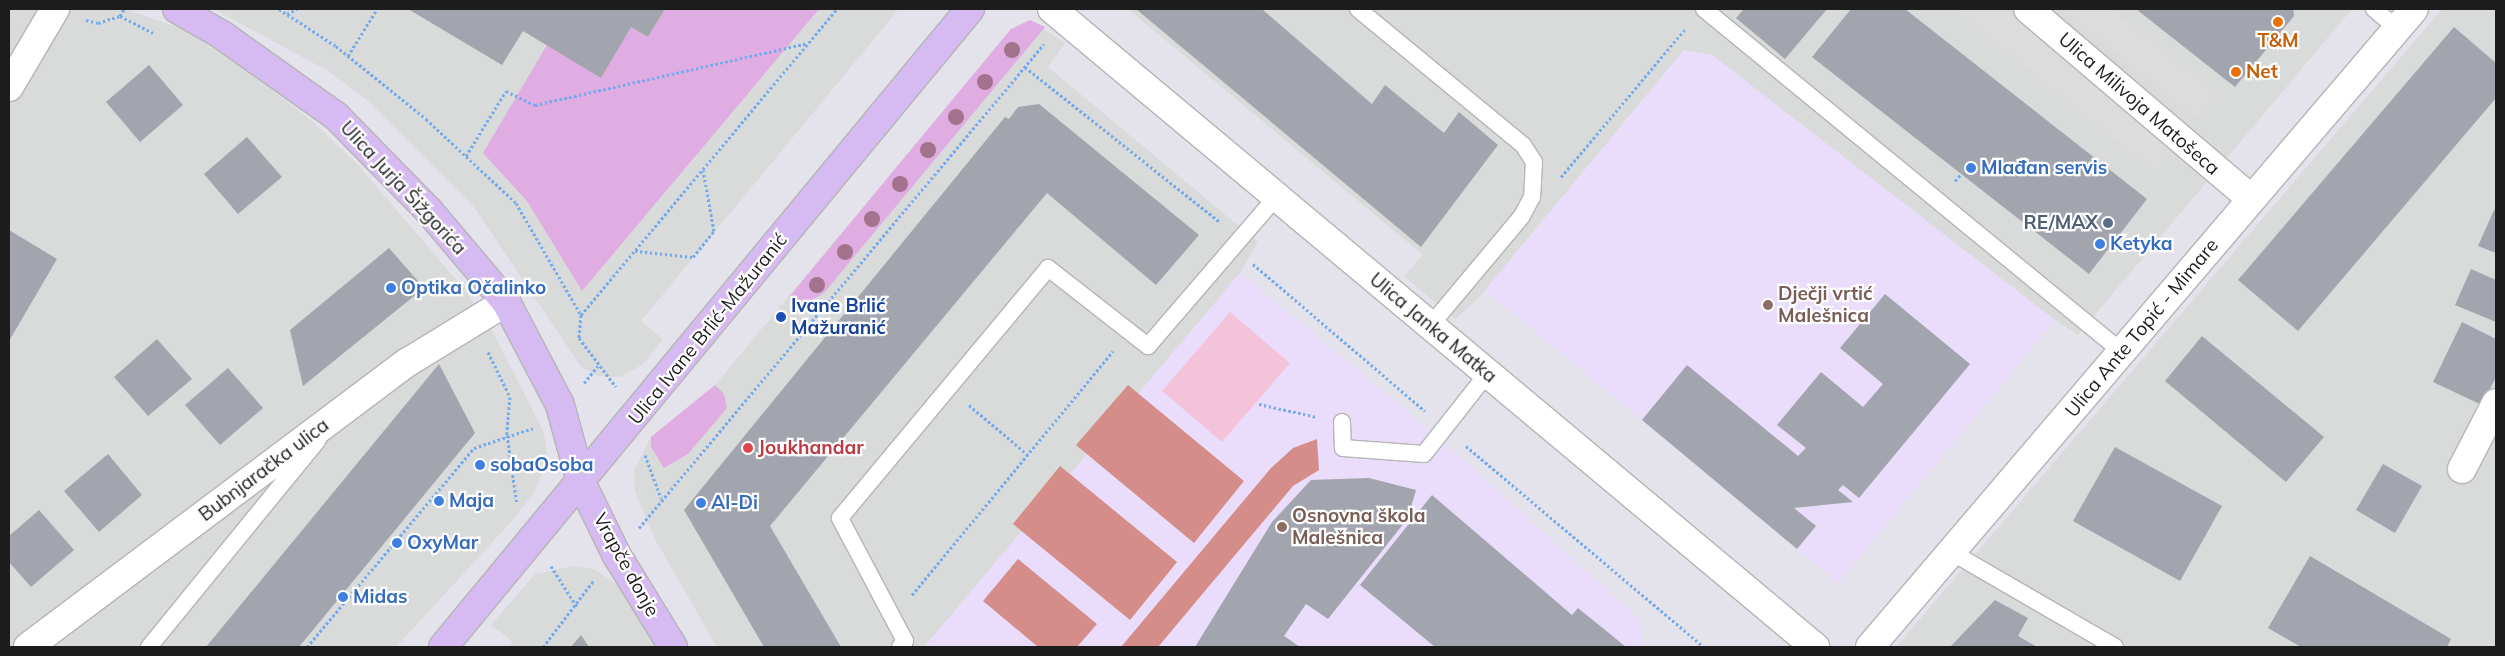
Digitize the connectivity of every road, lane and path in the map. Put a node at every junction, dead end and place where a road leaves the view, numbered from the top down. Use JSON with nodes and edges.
{"nodes":[{"id":1,"x":55,"y":9,"type":"edge"},
{"id":2,"x":124,"y":9,"type":"edge"},
{"id":3,"x":177,"y":9,"type":"edge"},
{"id":4,"x":279,"y":9,"type":"edge"},
{"id":5,"x":297,"y":9,"type":"edge"},
{"id":6,"x":377,"y":9,"type":"edge"},
{"id":7,"x":837,"y":9,"type":"edge"},
{"id":8,"x":970,"y":9,"type":"edge"},
{"id":9,"x":1052,"y":9,"type":"edge"},
{"id":10,"x":1358,"y":9,"type":"edge"},
{"id":11,"x":1704,"y":9,"type":"edge"},
{"id":12,"x":2028,"y":9,"type":"edge"},
{"id":13,"x":2374,"y":9,"type":"edge"},
{"id":14,"x":287,"y":14,"type":"junction"},
{"id":15,"x":2407,"y":14,"type":"edge"},
{"id":16,"x":120,"y":16,"type":"junction"},
{"id":17,"x":90,"y":22,"type":"dead end"},
{"id":18,"x":1689,"y":24,"type":"dead end"},
{"id":19,"x":163,"y":38,"type":"dead end"},
{"id":20,"x":1047,"y":41,"type":"dead end"},
{"id":21,"x":809,"y":42,"type":"junction"},
{"id":22,"x":348,"y":56,"type":"junction"},
{"id":23,"x":1025,"y":67,"type":"junction"},
{"id":24,"x":9,"y":87,"type":"edge"},
{"id":25,"x":466,"y":156,"type":"junction"},
{"id":26,"x":703,"y":170,"type":"junction"},
{"id":27,"x":1276,"y":197,"type":"junction"},
{"id":28,"x":1532,"y":197,"type":"junction"},
{"id":29,"x":2251,"y":199,"type":"junction"},
{"id":30,"x":1237,"y":243,"type":"junction"},
{"id":31,"x":634,"y":251,"type":"junction"},
{"id":32,"x":506,"y":302,"type":"junction"},
{"id":33,"x":581,"y":315,"type":"junction"},
{"id":34,"x":1430,"y":326,"type":"junction"},
{"id":35,"x":1129,"y":331,"type":"junction"},
{"id":36,"x":487,"y":350,"type":"dead end"},
{"id":37,"x":2122,"y":352,"type":"junction"},
{"id":38,"x":598,"y":366,"type":"junction"},
{"id":39,"x":1488,"y":374,"type":"junction"},
{"id":40,"x":611,"y":376,"type":"dead end"},
{"id":41,"x":587,"y":380,"type":"dead end"},
{"id":42,"x":948,"y":388,"type":"junction"},
{"id":43,"x":2496,"y":403,"type":"edge"},
{"id":44,"x":1259,"y":404,"type":"dead end"},
{"id":45,"x":340,"y":414,"type":"junction"},
{"id":46,"x":1342,"y":422,"type":"joint"},
{"id":47,"x":538,"y":426,"type":"dead end"},
{"id":48,"x":1445,"y":428,"type":"junction"},
{"id":49,"x":507,"y":435,"type":"junction"},
{"id":50,"x":644,"y":453,"type":"dead end"},
{"id":51,"x":1028,"y":454,"type":"junction"},
{"id":52,"x":2462,"y":469,"type":"dead end"},
{"id":53,"x":581,"y":482,"type":"junction"},
{"id":54,"x":661,"y":498,"type":"junction"},
{"id":55,"x":518,"y":516,"type":"dead end"},
{"id":56,"x":642,"y":525,"type":"dead end"},
{"id":57,"x":1954,"y":553,"type":"junction"},
{"id":58,"x":553,"y":568,"type":"dead end"},
{"id":59,"x":598,"y":574,"type":"dead end"},
{"id":60,"x":577,"y":607,"type":"junction"},
{"id":61,"x":893,"y":618,"type":"junction"},
{"id":62,"x":28,"y":647,"type":"edge"},
{"id":63,"x":149,"y":647,"type":"edge"},
{"id":64,"x":307,"y":647,"type":"edge"},
{"id":65,"x":443,"y":647,"type":"edge"},
{"id":66,"x":543,"y":647,"type":"edge"},
{"id":67,"x":673,"y":647,"type":"edge"},
{"id":68,"x":900,"y":647,"type":"edge"},
{"id":69,"x":1704,"y":647,"type":"edge"},
{"id":70,"x":1815,"y":647,"type":"edge"},
{"id":71,"x":1870,"y":647,"type":"edge"},
{"id":72,"x":2116,"y":647,"type":"edge"}],
"edges":[{"from":1,"to":24,"type":"street"},
{"from":2,"to":16,"type":"path"},
{"from":3,"to":32,"type":"street","name":"Ulica Jurja Šižgorića"},
{"from":4,"to":14,"type":"path"},
{"from":5,"to":14,"type":"path"},
{"from":6,"to":22,"type":"path"},
{"from":7,"to":21,"type":"path"},
{"from":8,"to":53,"type":"street","name":"Ulica Ivane Brlić-Mažuranić"},
{"from":9,"to":27,"type":"street","name":"Ulica Janka Matka"},
{"from":10,"to":28,"type":"lane"},
{"from":11,"to":37,"type":"lane"},
{"from":12,"to":29,"type":"street","name":"Ulica Milivoja Matošeca"},
{"from":13,"to":15,"type":"lane"},
{"from":14,"to":22,"type":"path"},
{"from":15,"to":29,"type":"street","name":"Ulica Ante Topić - Mimare"},
{"from":16,"to":17,"type":"path"},
{"from":16,"to":19,"type":"path"},
{"from":18,"to":28,"type":"path"},
{"from":20,"to":23,"type":"path"},
{"from":21,"to":25,"type":"path"},
{"from":21,"to":26,"type":"path"},
{"from":22,"to":25,"type":"path"},
{"from":23,"to":30,"type":"path"},
{"from":23,"to":54,"type":"path"},
{"from":25,"to":33,"type":"path"},
{"from":26,"to":31,"type":"path"},
{"from":26,"to":31,"type":"path"},
{"from":27,"to":30,"type":"lane"},
{"from":27,"to":34,"type":"street","name":"Ulica Janka Matka"},
{"from":28,"to":34,"type":"lane"},
{"from":29,"to":37,"type":"street","name":"Ulica Ante Topić - Mimare"},
{"from":30,"to":35,"type":"lane"},
{"from":30,"to":48,"type":"path"},
{"from":31,"to":33,"type":"path"},
{"from":32,"to":45,"type":"street","name":"Bubnjaračka ulica"},
{"from":32,"to":53,"type":"street","name":"Ulica Jurja Šižgorića"},
{"from":33,"to":38,"type":"path"},
{"from":34,"to":39,"type":"street","name":"Ulica Janka Matka"},
{"from":35,"to":42,"type":"lane"},
{"from":35,"to":51,"type":"path"},
{"from":36,"to":49,"type":"path"},
{"from":37,"to":57,"type":"street","name":"Ulica Ante Topić - Mimare"},
{"from":38,"to":40,"type":"path"},
{"from":38,"to":41,"type":"path"},
{"from":39,"to":48,"type":"lane"},
{"from":39,"to":70,"type":"street","name":"Ulica Janka Matka"},
{"from":42,"to":51,"type":"path"},
{"from":42,"to":61,"type":"lane"},
{"from":43,"to":52,"type":"street"},
{"from":44,"to":46,"type":"path"},
{"from":45,"to":62,"type":"street","name":"Bubnjaračka ulica"},
{"from":45,"to":63,"type":"lane"},
{"from":46,"to":48,"type":"lane"},
{"from":47,"to":49,"type":"path"},
{"from":48,"to":69,"type":"path"},
{"from":49,"to":55,"type":"path"},
{"from":49,"to":64,"type":"path"},
{"from":50,"to":54,"type":"path"},
{"from":51,"to":61,"type":"path"},
{"from":53,"to":65,"type":"street","name":"Ulica Ivane Brlić-Mažuranić"},
{"from":53,"to":67,"type":"street","name":"Vrapče donje"},
{"from":54,"to":56,"type":"path"},
{"from":57,"to":71,"type":"street","name":"Ulica Ante Topić - Mimare"},
{"from":57,"to":72,"type":"lane"},
{"from":58,"to":60,"type":"path"},
{"from":59,"to":60,"type":"path"},
{"from":60,"to":66,"type":"path"},
{"from":61,"to":68,"type":"lane"}]}
